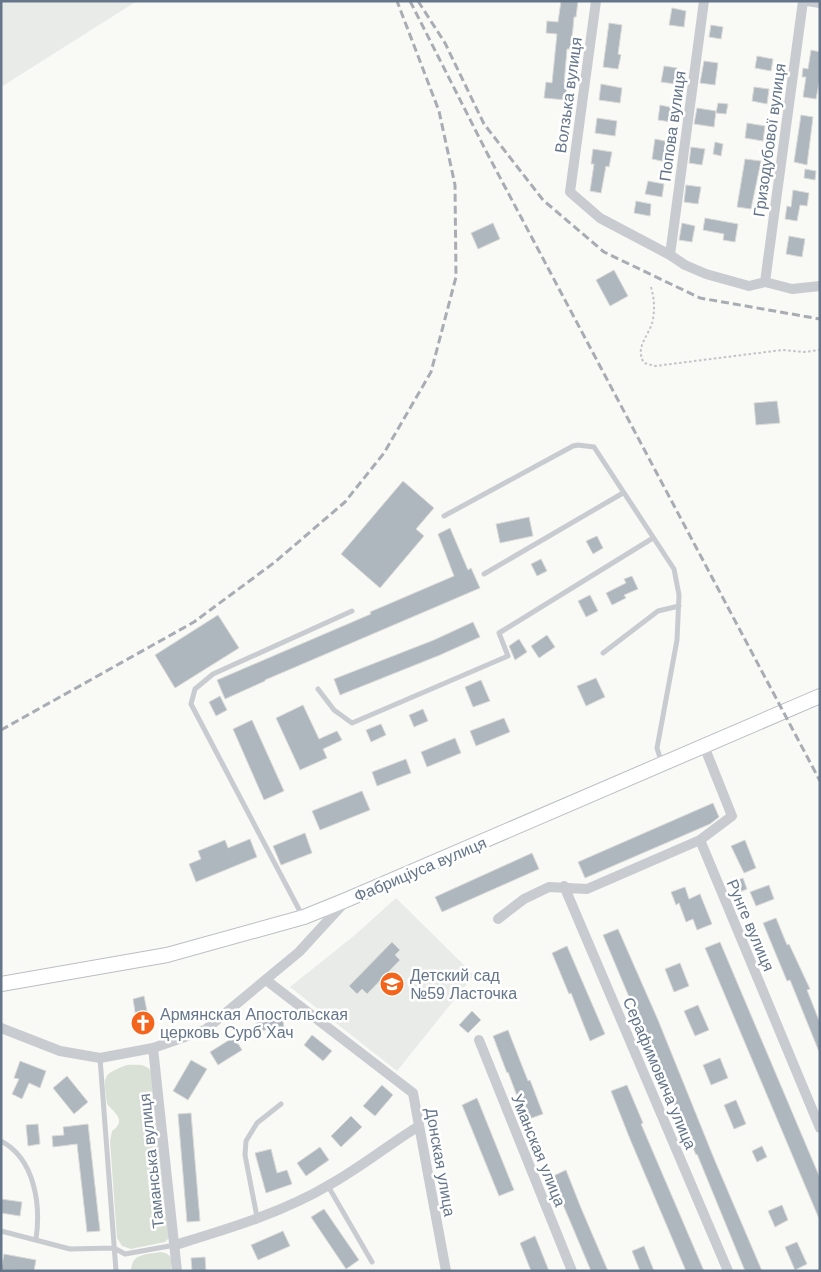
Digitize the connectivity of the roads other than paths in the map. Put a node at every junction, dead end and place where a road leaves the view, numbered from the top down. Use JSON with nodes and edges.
{"nodes":[{"id":1,"x":596,"y":1,"type":"edge"},
{"id":2,"x":704,"y":1,"type":"edge"},
{"id":3,"x":803,"y":1,"type":"edge"},
{"id":4,"x":807,"y":1,"type":"edge"},
{"id":5,"x":820,"y":3,"type":"edge"},
{"id":6,"x":670,"y":255,"type":"junction"},
{"id":7,"x":764,"y":282,"type":"junction"},
{"id":8,"x":820,"y":286,"type":"edge"},
{"id":9,"x":623,"y":493,"type":"junction"},
{"id":10,"x":444,"y":516,"type":"dead end"},
{"id":11,"x":653,"y":538,"type":"junction"},
{"id":12,"x":484,"y":574,"type":"dead end"},
{"id":13,"x":679,"y":606,"type":"junction"},
{"id":14,"x":352,"y":611,"type":"dead end"},
{"id":15,"x":603,"y":653,"type":"dead end"},
{"id":16,"x":318,"y":689,"type":"dead end"},
{"id":17,"x":820,"y":696,"type":"edge"},
{"id":18,"x":704,"y":746,"type":"junction"},
{"id":19,"x":662,"y":764,"type":"junction"},
{"id":20,"x":700,"y":840,"type":"junction"},
{"id":21,"x":564,"y":886,"type":"junction"},
{"id":22,"x":346,"y":900,"type":"junction"},
{"id":23,"x":304,"y":917,"type":"junction"},
{"id":24,"x":498,"y":919,"type":"dead end"},
{"id":25,"x":266,"y":980,"type":"junction"},
{"id":26,"x":1,"y":984,"type":"edge"},
{"id":27,"x":1,"y":1028,"type":"edge"},
{"id":28,"x":479,"y":1040,"type":"dead end"},
{"id":29,"x":153,"y":1048,"type":"junction"},
{"id":30,"x":100,"y":1058,"type":"junction"},
{"id":31,"x":281,"y":1104,"type":"dead end"},
{"id":32,"x":419,"y":1126,"type":"junction"},
{"id":33,"x":820,"y":1128,"type":"edge"},
{"id":34,"x":1,"y":1141,"type":"edge"},
{"id":35,"x":328,"y":1186,"type":"junction"},
{"id":36,"x":257,"y":1217,"type":"junction"},
{"id":37,"x":1,"y":1231,"type":"edge"},
{"id":38,"x":36,"y":1239,"type":"junction"},
{"id":39,"x":175,"y":1245,"type":"junction"},
{"id":40,"x":114,"y":1248,"type":"junction"},
{"id":41,"x":372,"y":1262,"type":"dead end"},
{"id":42,"x":116,"y":1271,"type":"edge"},
{"id":43,"x":177,"y":1271,"type":"edge"},
{"id":44,"x":446,"y":1271,"type":"edge"},
{"id":45,"x":572,"y":1271,"type":"edge"},
{"id":46,"x":728,"y":1271,"type":"edge"}],
"edges":[{"from":1,"to":6,"type":"street","name":"Волзька вулиця"},
{"from":2,"to":6,"type":"street","name":"Попова вулиця"},
{"from":3,"to":7,"type":"street","name":"Гризодубової вулиця"},
{"from":4,"to":5,"type":"street"},
{"from":6,"to":7,"type":"street"},
{"from":7,"to":8,"type":"street"},
{"from":9,"to":10,"type":"lane"},
{"from":9,"to":11,"type":"lane"},
{"from":9,"to":12,"type":"lane"},
{"from":11,"to":13,"type":"lane"},
{"from":11,"to":16,"type":"lane"},
{"from":13,"to":15,"type":"lane"},
{"from":13,"to":19,"type":"lane"},
{"from":14,"to":23,"type":"lane"},
{"from":17,"to":18,"type":"main road","name":"Фабриціуса вулиця"},
{"from":18,"to":19,"type":"main road","name":"Фабриціуса вулиця"},
{"from":18,"to":20,"type":"street"},
{"from":19,"to":22,"type":"main road","name":"Фабриціуса вулиця"},
{"from":20,"to":21,"type":"street"},
{"from":20,"to":33,"type":"street","name":"Рунге вулиця"},
{"from":21,"to":24,"type":"street"},
{"from":21,"to":46,"type":"street","name":"Серафимовича улица"},
{"from":22,"to":23,"type":"main road","name":"Фабриціуса вулиця"},
{"from":22,"to":25,"type":"street"},
{"from":23,"to":26,"type":"main road","name":"Фабриціуса вулиця"},
{"from":25,"to":29,"type":"street"},
{"from":25,"to":32,"type":"street","name":"Донская улица"},
{"from":27,"to":30,"type":"street"},
{"from":28,"to":45,"type":"street","name":"Уманская улица"},
{"from":29,"to":30,"type":"street"},
{"from":29,"to":39,"type":"street","name":"Таманська вулиця"},
{"from":30,"to":40,"type":"lane"},
{"from":31,"to":36,"type":"lane"},
{"from":32,"to":35,"type":"street"},
{"from":32,"to":44,"type":"street","name":"Донская улица"},
{"from":34,"to":38,"type":"lane"},
{"from":35,"to":36,"type":"street"},
{"from":35,"to":41,"type":"lane"},
{"from":36,"to":39,"type":"street"},
{"from":37,"to":38,"type":"lane"},
{"from":38,"to":40,"type":"lane"},
{"from":39,"to":40,"type":"lane"},
{"from":39,"to":43,"type":"street","name":"Таманська вулиця"},
{"from":40,"to":42,"type":"lane"}]}
